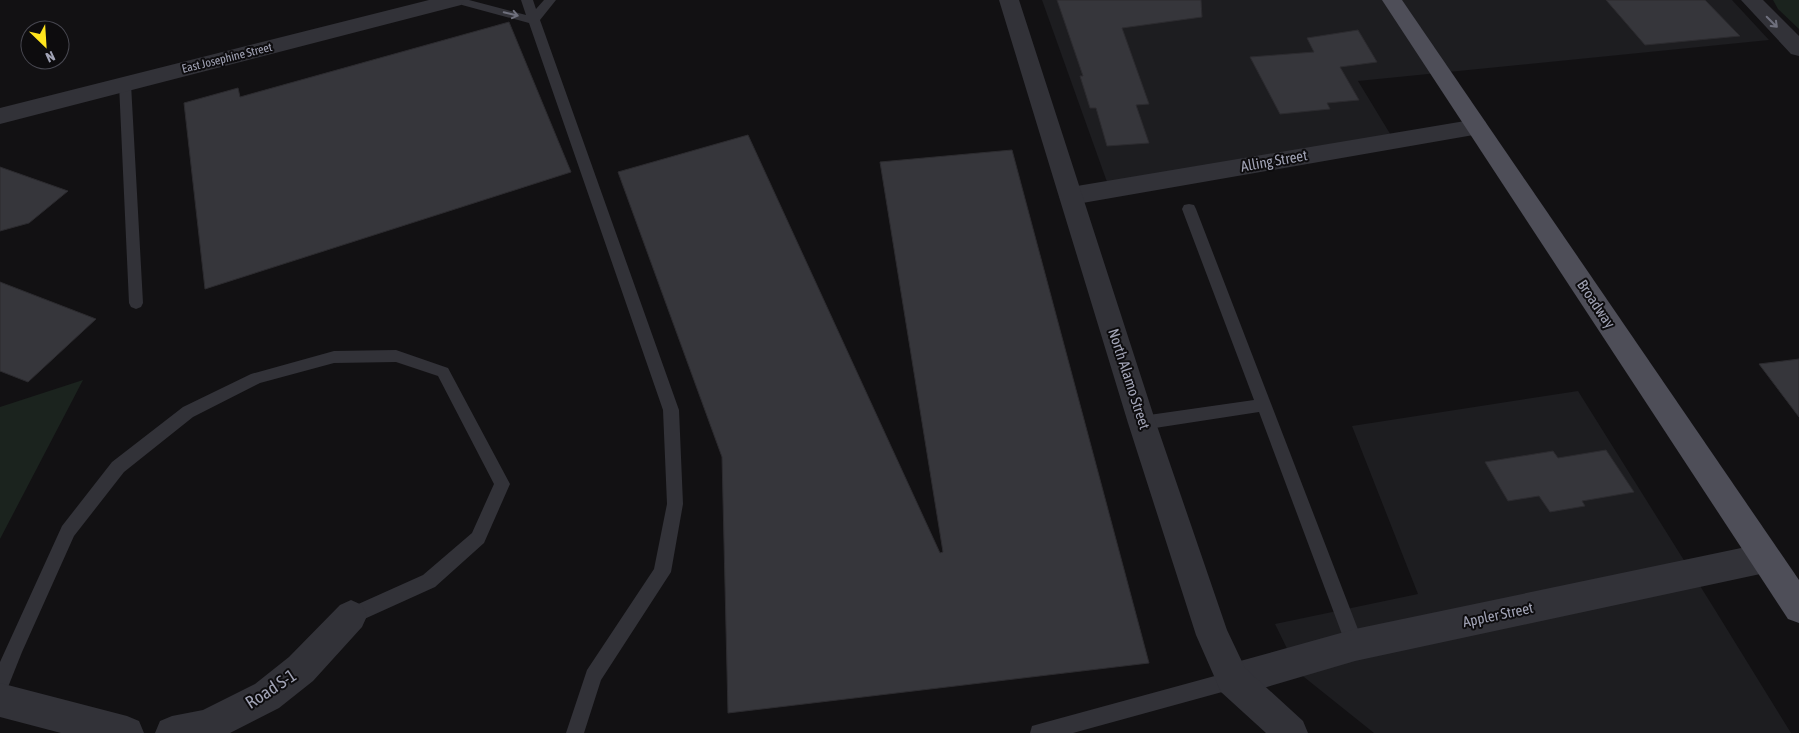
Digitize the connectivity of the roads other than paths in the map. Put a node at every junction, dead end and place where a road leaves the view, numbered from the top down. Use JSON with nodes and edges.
{"nodes":[{"id":1,"x":454,"y":0,"type":"edge"},
{"id":2,"x":527,"y":0,"type":"edge"},
{"id":3,"x":550,"y":0,"type":"edge"},
{"id":4,"x":1009,"y":0,"type":"edge"},
{"id":5,"x":1392,"y":0,"type":"edge"},
{"id":6,"x":1751,"y":0,"type":"edge"},
{"id":7,"x":533,"y":20,"type":"junction"},
{"id":8,"x":1799,"y":49,"type":"edge"},
{"id":9,"x":125,"y":84,"type":"junction"},
{"id":10,"x":0,"y":116,"type":"edge"},
{"id":11,"x":1477,"y":127,"type":"junction"},
{"id":12,"x":1071,"y":196,"type":"junction"},
{"id":13,"x":1189,"y":209,"type":"dead end"},
{"id":14,"x":136,"y":303,"type":"dead end"},
{"id":15,"x":1263,"y":405,"type":"junction"},
{"id":16,"x":1142,"y":423,"type":"junction"},
{"id":17,"x":1765,"y":558,"type":"junction"},
{"id":18,"x":1799,"y":608,"type":"edge"},
{"id":19,"x":351,"y":616,"type":"joint"},
{"id":20,"x":1355,"y":645,"type":"junction"},
{"id":21,"x":1233,"y":680,"type":"junction"},
{"id":22,"x":0,"y":686,"type":"edge"},
{"id":23,"x":0,"y":700,"type":"edge"},
{"id":24,"x":127,"y":733,"type":"edge"},
{"id":25,"x":172,"y":733,"type":"edge"},
{"id":26,"x":575,"y":733,"type":"edge"},
{"id":27,"x":1039,"y":733,"type":"edge"},
{"id":28,"x":1291,"y":733,"type":"edge"}],
"edges":[{"from":1,"to":7,"type":"lane","one_way":true},
{"from":1,"to":9,"type":"street","name":"East Josephine Street"},
{"from":2,"to":7,"type":"lane"},
{"from":3,"to":7,"type":"lane"},
{"from":4,"to":12,"type":"street","name":"North Alamo Street"},
{"from":5,"to":11,"type":"main road","name":"Broadway"},
{"from":6,"to":8,"type":"street","one_way":true},
{"from":7,"to":26,"type":"lane"},
{"from":9,"to":10,"type":"street","name":"East Josephine Street"},
{"from":9,"to":14,"type":"lane"},
{"from":11,"to":12,"type":"street","name":"Alling Street"},
{"from":11,"to":17,"type":"main road","name":"Broadway"},
{"from":12,"to":16,"type":"street","name":"North Alamo Street"},
{"from":13,"to":15,"type":"lane"},
{"from":15,"to":16,"type":"lane"},
{"from":15,"to":20,"type":"lane"},
{"from":16,"to":21,"type":"street","name":"North Alamo Street"},
{"from":17,"to":18,"type":"main road","name":"Broadway"},
{"from":17,"to":20,"type":"street","name":"Appler Street"},
{"from":19,"to":22,"type":"lane"},
{"from":19,"to":25,"type":"street","name":"Road S-1"},
{"from":20,"to":21,"type":"street","name":"Appler Street"},
{"from":21,"to":27,"type":"lane"},
{"from":21,"to":28,"type":"street","name":"North Alamo Street"},
{"from":23,"to":24,"type":"street"}]}
